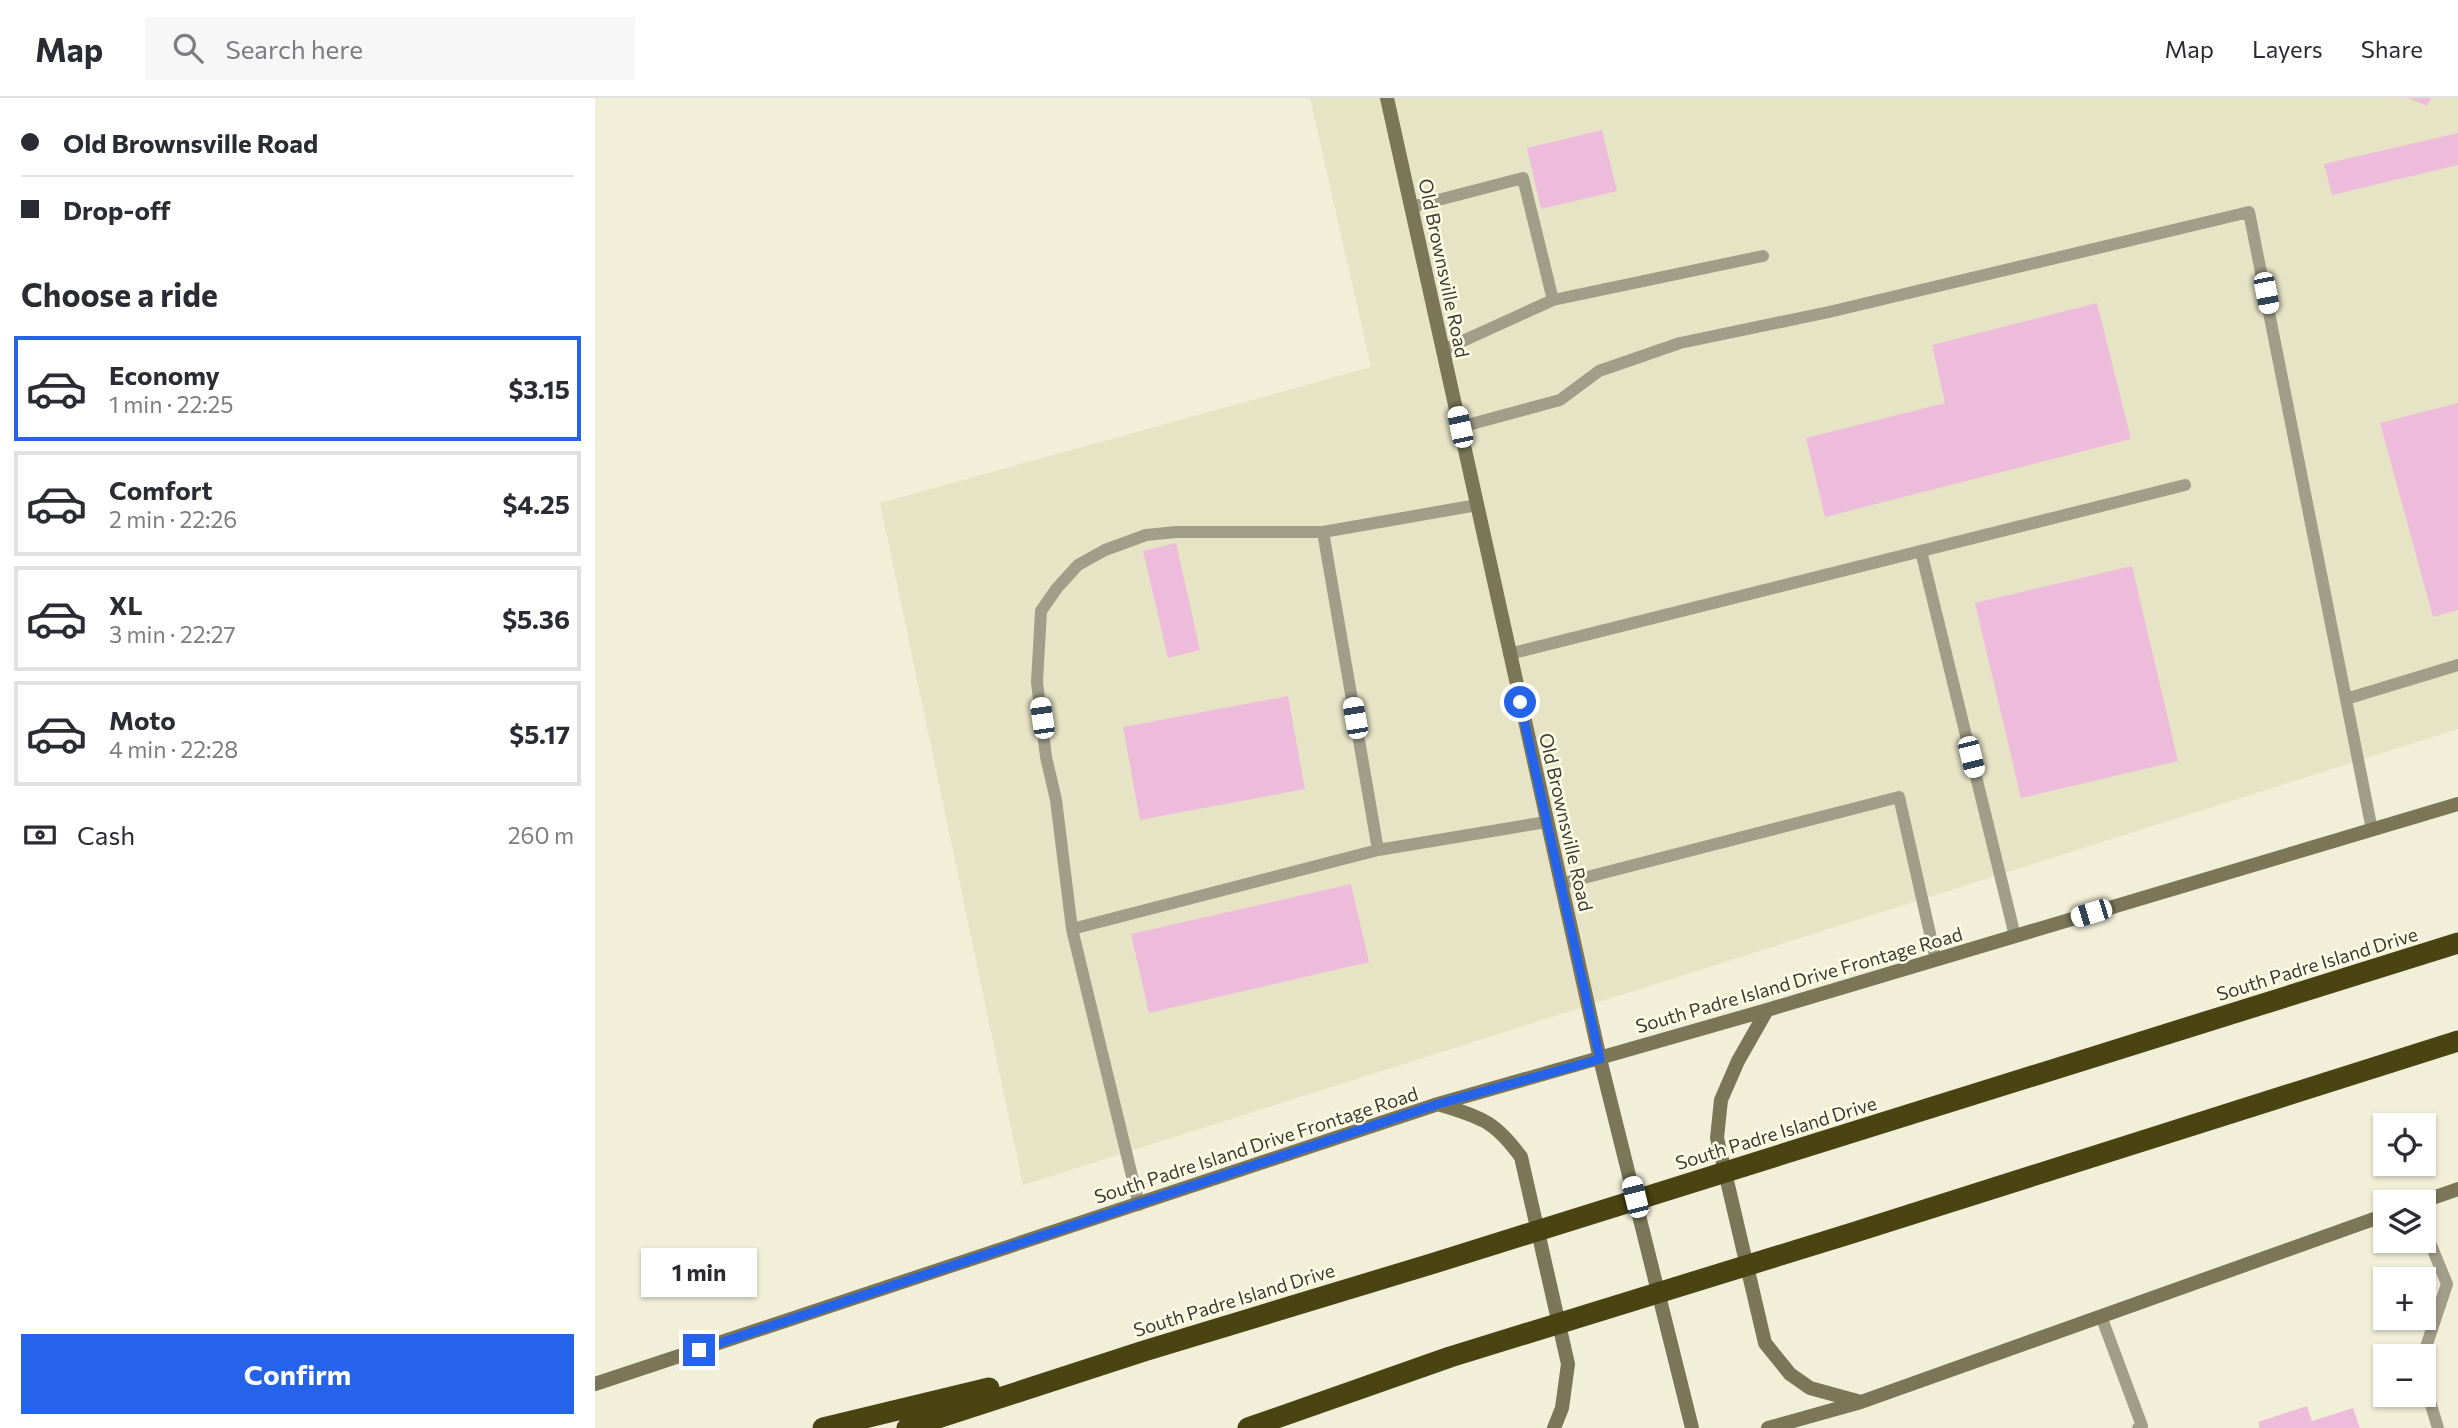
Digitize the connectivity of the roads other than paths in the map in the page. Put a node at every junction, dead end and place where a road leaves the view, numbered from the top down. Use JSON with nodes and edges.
{"nodes":[{"id":1,"x":1387,"y":98,"type":"edge"},
{"id":2,"x":1411,"y":207,"type":"junction"},
{"id":3,"x":1763,"y":256,"type":"dead end"},
{"id":4,"x":1553,"y":300,"type":"junction"},
{"id":5,"x":1443,"y":350,"type":"junction"},
{"id":6,"x":1460,"y":427,"type":"junction"},
{"id":7,"x":2185,"y":485,"type":"dead end"},
{"id":8,"x":1477,"y":505,"type":"junction"},
{"id":9,"x":1323,"y":532,"type":"junction"},
{"id":10,"x":1921,"y":551,"type":"junction"},
{"id":11,"x":1509,"y":654,"type":"junction"},
{"id":12,"x":2458,"y":665,"type":"edge"},
{"id":13,"x":2346,"y":699,"type":"junction"},
{"id":14,"x":2458,"y":804,"type":"edge"},
{"id":15,"x":1546,"y":822,"type":"junction"},
{"id":16,"x":2372,"y":830,"type":"junction"},
{"id":17,"x":1378,"y":850,"type":"junction"},
{"id":18,"x":1560,"y":884,"type":"junction"},
{"id":19,"x":1072,"y":929,"type":"junction"},
{"id":20,"x":2015,"y":936,"type":"junction"},
{"id":21,"x":2458,"y":943,"type":"edge"},
{"id":22,"x":1936,"y":960,"type":"junction"},
{"id":23,"x":1767,"y":1010,"type":"junction"},
{"id":24,"x":2458,"y":1041,"type":"edge"},
{"id":25,"x":1600,"y":1059,"type":"junction"},
{"id":26,"x":1438,"y":1104,"type":"junction"},
{"id":27,"x":2458,"y":1189,"type":"edge"},
{"id":28,"x":2436,"y":1197,"type":"edge"},
{"id":29,"x":1139,"y":1205,"type":"junction"},
{"id":30,"x":2373,"y":1219,"type":"edge"},
{"id":31,"x":2434,"y":1253,"type":"edge"},
{"id":32,"x":2101,"y":1316,"type":"junction"},
{"id":33,"x":2427,"y":1344,"type":"edge"},
{"id":34,"x":1145,"y":1351,"type":"junction"},
{"id":35,"x":595,"y":1384,"type":"edge"},
{"id":36,"x":1861,"y":1402,"type":"junction"},
{"id":37,"x":2432,"y":1407,"type":"edge"},
{"id":38,"x":823,"y":1428,"type":"edge"},
{"id":39,"x":907,"y":1428,"type":"edge"},
{"id":40,"x":1248,"y":1428,"type":"edge"},
{"id":41,"x":1554,"y":1428,"type":"edge"},
{"id":42,"x":1692,"y":1428,"type":"edge"},
{"id":43,"x":1769,"y":1428,"type":"edge"},
{"id":44,"x":2138,"y":1428,"type":"edge"},
{"id":45,"x":2438,"y":1428,"type":"edge"}],
"edges":[{"from":1,"to":2,"type":"main road","name":"Old Brownsville Road"},
{"from":2,"to":4,"type":"lane"},
{"from":2,"to":5,"type":"main road","name":"Old Brownsville Road"},
{"from":3,"to":4,"type":"lane"},
{"from":4,"to":5,"type":"lane"},
{"from":5,"to":6,"type":"main road","name":"Old Brownsville Road"},
{"from":6,"to":8,"type":"main road","name":"Old Brownsville Road"},
{"from":6,"to":13,"type":"lane"},
{"from":7,"to":10,"type":"lane"},
{"from":8,"to":9,"type":"lane"},
{"from":8,"to":11,"type":"main road","name":"Old Brownsville Road"},
{"from":9,"to":17,"type":"lane"},
{"from":9,"to":19,"type":"lane"},
{"from":10,"to":11,"type":"lane"},
{"from":10,"to":20,"type":"lane"},
{"from":11,"to":15,"type":"main road","name":"Old Brownsville Road"},
{"from":12,"to":13,"type":"lane"},
{"from":13,"to":16,"type":"lane"},
{"from":14,"to":16,"type":"main road","name":"South Padre Island Drive Frontage Road"},
{"from":15,"to":17,"type":"lane"},
{"from":15,"to":18,"type":"main road","name":"Old Brownsville Road"},
{"from":16,"to":20,"type":"main road","name":"South Padre Island Drive Frontage Road"},
{"from":17,"to":19,"type":"lane"},
{"from":18,"to":22,"type":"lane"},
{"from":18,"to":25,"type":"main road","name":"Old Brownsville Road"},
{"from":19,"to":29,"type":"lane"},
{"from":20,"to":22,"type":"main road","name":"South Padre Island Drive Frontage Road"},
{"from":21,"to":34,"type":"highway","name":"South Padre Island Drive"},
{"from":22,"to":23,"type":"main road","name":"South Padre Island Drive Frontage Road"},
{"from":23,"to":25,"type":"main road","name":"South Padre Island Drive Frontage Road"},
{"from":23,"to":36,"type":"main road"},
{"from":24,"to":40,"type":"highway"},
{"from":25,"to":26,"type":"main road","name":"South Padre Island Drive Frontage Road"},
{"from":25,"to":42,"type":"main road","name":"Old Brownsville Road"},
{"from":26,"to":29,"type":"main road","name":"South Padre Island Drive Frontage Road"},
{"from":26,"to":41,"type":"main road"},
{"from":27,"to":28,"type":"main road"},
{"from":29,"to":35,"type":"main road","name":"South Padre Island Drive Frontage Road"},
{"from":30,"to":32,"type":"main road"},
{"from":31,"to":33,"type":"lane"},
{"from":32,"to":36,"type":"main road"},
{"from":32,"to":44,"type":"lane"},
{"from":34,"to":38,"type":"highway"},
{"from":34,"to":39,"type":"highway","name":"South Padre Island Drive"},
{"from":36,"to":43,"type":"main road"},
{"from":37,"to":45,"type":"lane"}]}
